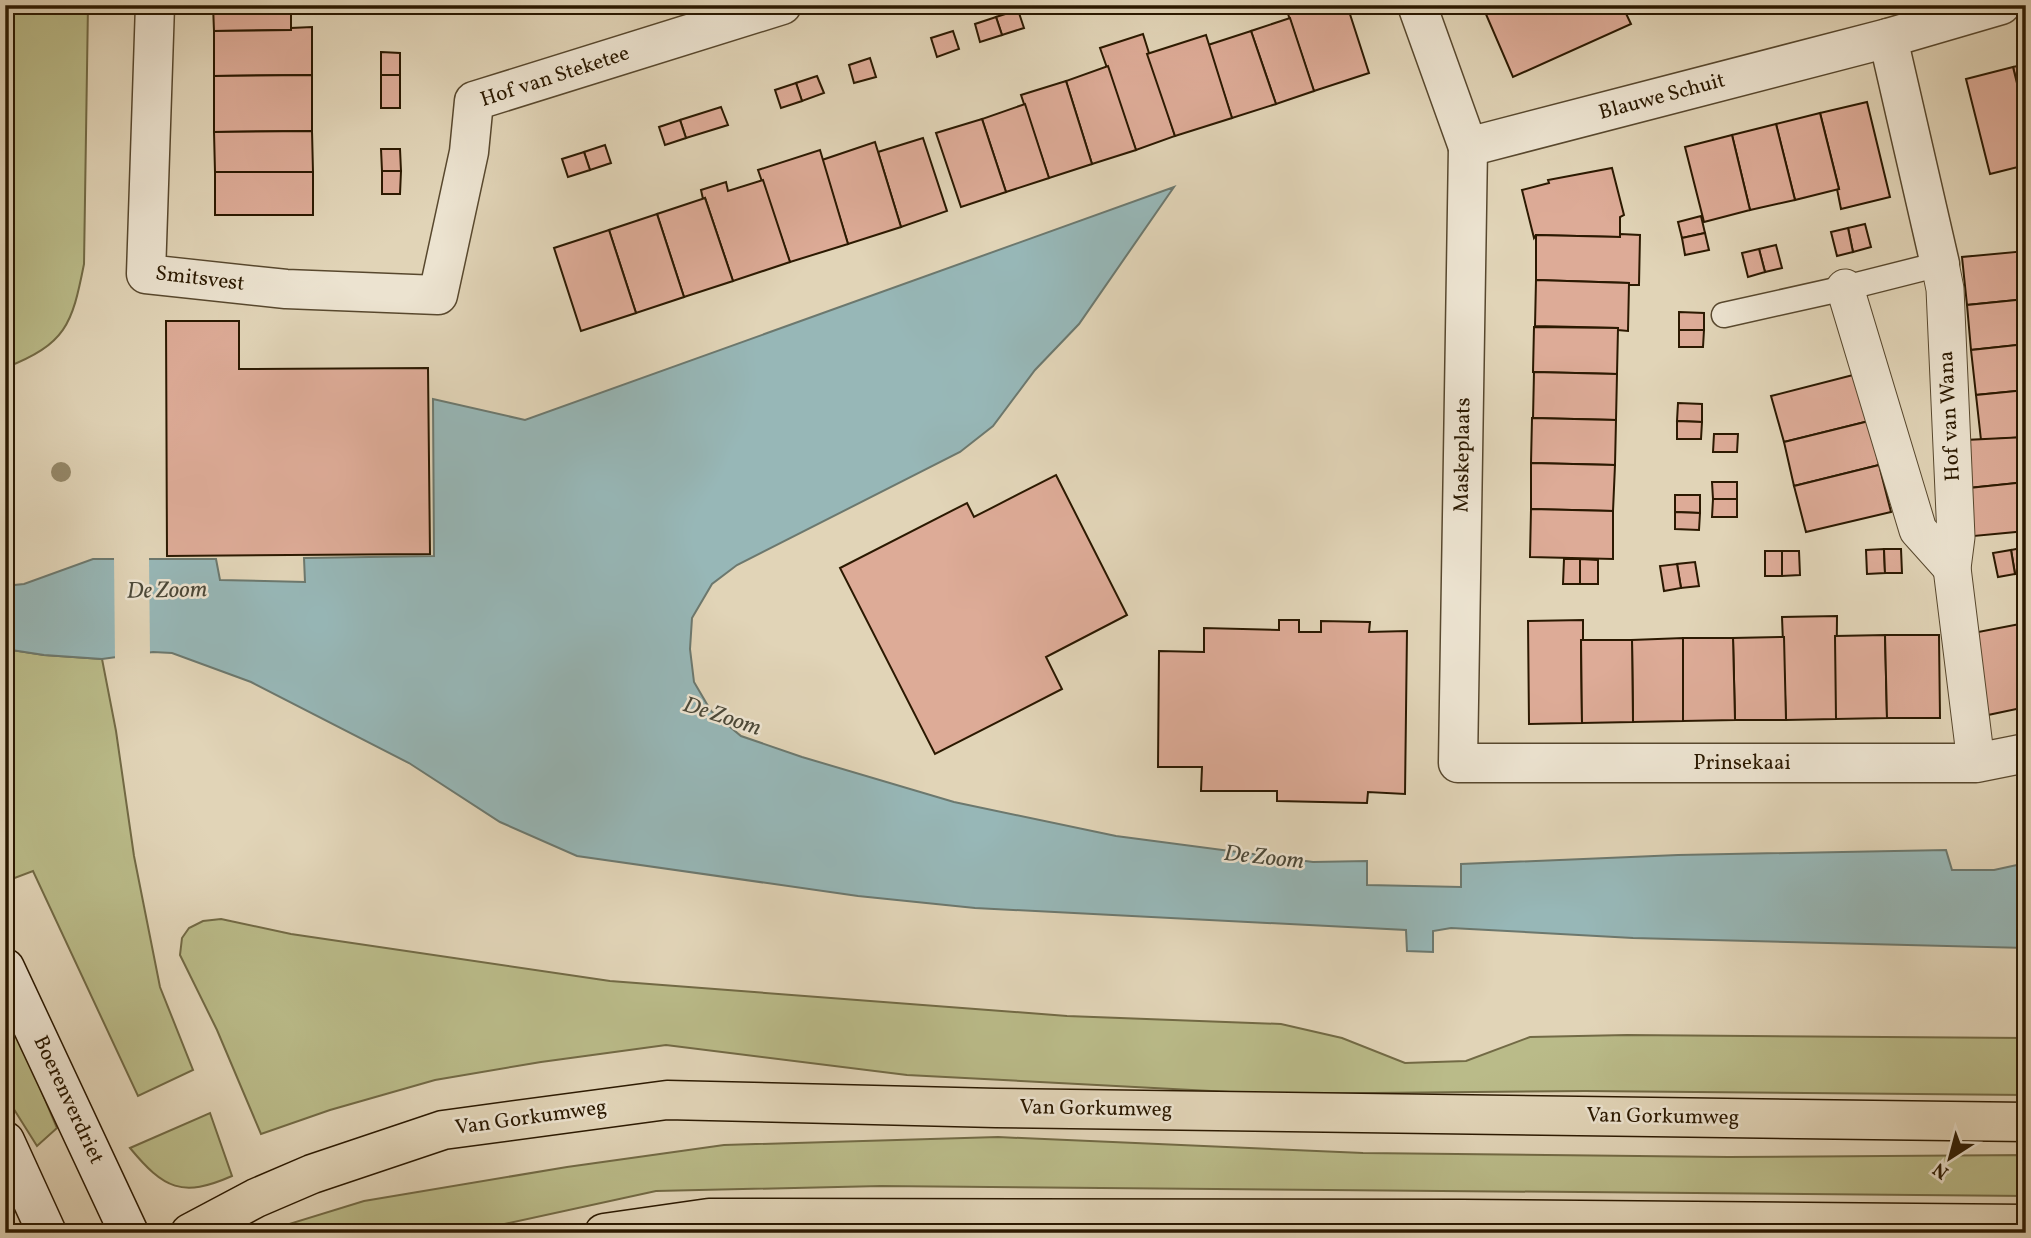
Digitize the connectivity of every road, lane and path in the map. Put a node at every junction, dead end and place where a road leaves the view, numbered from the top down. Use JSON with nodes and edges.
{"nodes":[{"id":1,"x":155,"y":5,"type":"edge"},
{"id":2,"x":782,"y":5,"type":"edge"},
{"id":3,"x":1417,"y":5,"type":"edge"},
{"id":4,"x":2001,"y":5,"type":"edge"},
{"id":5,"x":1888,"y":38,"type":"junction"},
{"id":6,"x":1468,"y":147,"type":"junction"},
{"id":7,"x":1940,"y":264,"type":"junction"},
{"id":8,"x":1845,"y":288,"type":"junction"},
{"id":9,"x":438,"y":295,"type":"joint"},
{"id":10,"x":1724,"y":315,"type":"dead end"},
{"id":11,"x":1952,"y":568,"type":"junction"},
{"id":12,"x":2026,"y":753,"type":"edge"},
{"id":13,"x":1458,"y":763,"type":"joint"},
{"id":14,"x":1976,"y":763,"type":"junction"},
{"id":15,"x":5,"y":968,"type":"edge"},
{"id":16,"x":2026,"y":1122,"type":"edge"},
{"id":17,"x":5,"y":1140,"type":"edge"},
{"id":18,"x":2026,"y":1224,"type":"edge"},
{"id":19,"x":47,"y":1233,"type":"edge"},
{"id":20,"x":129,"y":1233,"type":"edge"},
{"id":21,"x":190,"y":1233,"type":"edge"},
{"id":22,"x":604,"y":1233,"type":"edge"}],
"edges":[{"from":1,"to":9,"type":"street","name":"Smitsvest"},
{"from":2,"to":9,"type":"street","name":"Hof van Steketee"},
{"from":3,"to":6,"type":"street"},
{"from":4,"to":5,"type":"street","name":"Blauwe Schuit"},
{"from":5,"to":6,"type":"street","name":"Blauwe Schuit"},
{"from":5,"to":7,"type":"street","name":"Hof van Wana"},
{"from":6,"to":13,"type":"street","name":"Maskeplaats"},
{"from":7,"to":8,"type":"lane"},
{"from":7,"to":11,"type":"street","name":"Hof van Wana"},
{"from":8,"to":10,"type":"lane"},
{"from":8,"to":11,"type":"street"},
{"from":11,"to":14,"type":"street","name":"Hof van Wana"},
{"from":12,"to":14,"type":"street","name":"Prinsekaai"},
{"from":13,"to":14,"type":"street","name":"Prinsekaai"},
{"from":15,"to":20,"type":"street","name":"Boerenverdriet"},
{"from":16,"to":21,"type":"main road","name":"Van Gorkumweg"},
{"from":17,"to":19,"type":"street"},
{"from":18,"to":22,"type":"main road"}]}
